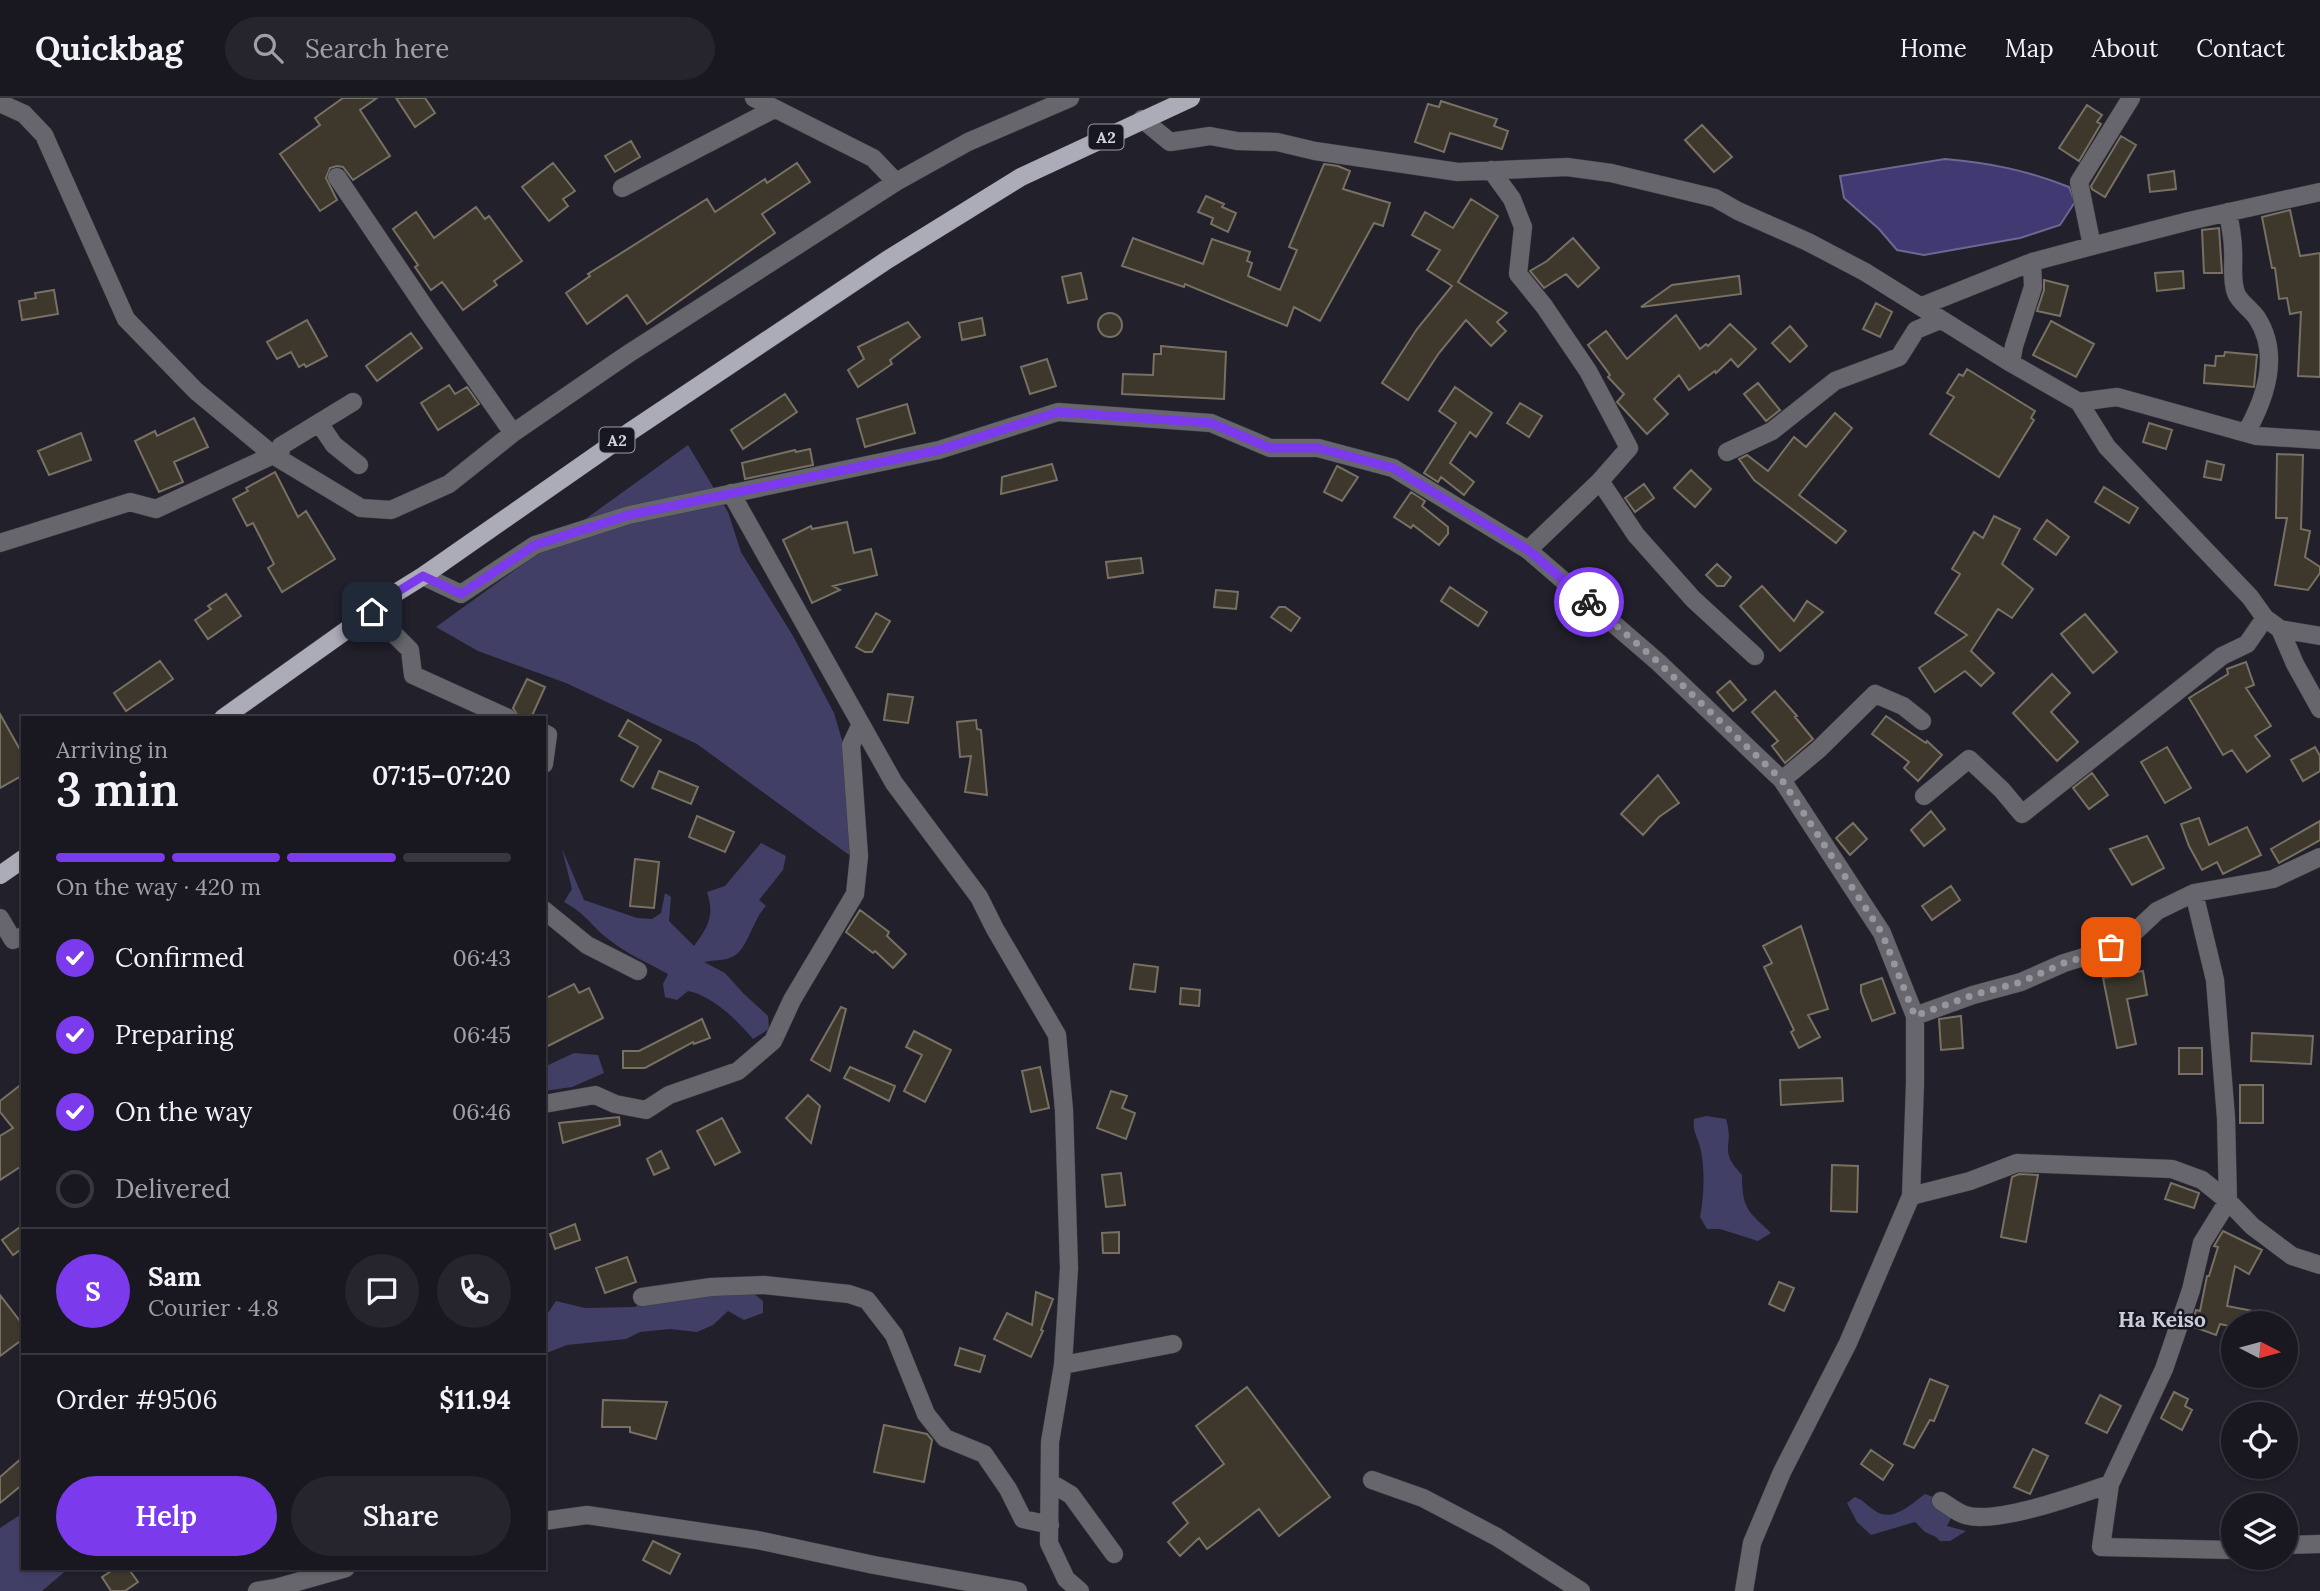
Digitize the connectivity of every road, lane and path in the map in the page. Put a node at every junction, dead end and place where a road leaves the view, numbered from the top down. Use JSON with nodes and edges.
{"nodes":[{"id":1,"x":754,"y":98,"type":"edge"},
{"id":2,"x":1070,"y":98,"type":"edge"},
{"id":3,"x":1191,"y":98,"type":"edge"},
{"id":4,"x":2131,"y":98,"type":"edge"},
{"id":5,"x":0,"y":103,"type":"edge"},
{"id":6,"x":774,"y":109,"type":"junction"},
{"id":7,"x":1142,"y":119,"type":"junction"},
{"id":8,"x":1491,"y":170,"type":"junction"},
{"id":9,"x":337,"y":177,"type":"dead end"},
{"id":10,"x":896,"y":182,"type":"junction"},
{"id":11,"x":622,"y":188,"type":"dead end"},
{"id":12,"x":2320,"y":192,"type":"edge"},
{"id":13,"x":2228,"y":212,"type":"junction"},
{"id":14,"x":2092,"y":246,"type":"junction"},
{"id":15,"x":2032,"y":262,"type":"junction"},
{"id":16,"x":1922,"y":306,"type":"junction"},
{"id":17,"x":1940,"y":320,"type":"junction"},
{"id":18,"x":2011,"y":363,"type":"junction"},
{"id":19,"x":353,"y":402,"type":"dead end"},
{"id":20,"x":2079,"y":402,"type":"junction"},
{"id":21,"x":319,"y":423,"type":"junction"},
{"id":22,"x":2247,"y":431,"type":"junction"},
{"id":23,"x":513,"y":433,"type":"junction"},
{"id":24,"x":2320,"y":440,"type":"edge"},
{"id":25,"x":1727,"y":452,"type":"dead end"},
{"id":26,"x":276,"y":457,"type":"junction"},
{"id":27,"x":359,"y":465,"type":"dead end"},
{"id":28,"x":1600,"y":481,"type":"junction"},
{"id":29,"x":731,"y":493,"type":"junction"},
{"id":30,"x":0,"y":543,"type":"edge"},
{"id":31,"x":1528,"y":550,"type":"junction"},
{"id":32,"x":423,"y":576,"type":"junction"},
{"id":33,"x":372,"y":612,"type":"junction"},
{"id":34,"x":2272,"y":624,"type":"junction"},
{"id":35,"x":2320,"y":636,"type":"edge"},
{"id":36,"x":1755,"y":656,"type":"dead end"},
{"id":37,"x":2320,"y":709,"type":"edge"},
{"id":38,"x":226,"y":716,"type":"edge"},
{"id":39,"x":504,"y":716,"type":"edge"},
{"id":40,"x":1922,"y":721,"type":"dead end"},
{"id":41,"x":860,"y":726,"type":"junction"},
{"id":42,"x":1782,"y":780,"type":"junction"},
{"id":43,"x":1924,"y":796,"type":"dead end"},
{"id":44,"x":2320,"y":857,"type":"edge"},
{"id":45,"x":21,"y":860,"type":"edge"},
{"id":46,"x":0,"y":875,"type":"edge"},
{"id":47,"x":2194,"y":892,"type":"junction"},
{"id":48,"x":546,"y":912,"type":"edge"},
{"id":49,"x":0,"y":918,"type":"edge"},
{"id":50,"x":21,"y":937,"type":"edge"},
{"id":51,"x":638,"y":971,"type":"dead end"},
{"id":52,"x":1915,"y":1016,"type":"junction"},
{"id":53,"x":546,"y":1104,"type":"edge"},
{"id":54,"x":1911,"y":1196,"type":"junction"},
{"id":55,"x":2228,"y":1201,"type":"junction"},
{"id":56,"x":2320,"y":1265,"type":"edge"},
{"id":57,"x":642,"y":1297,"type":"dead end"},
{"id":58,"x":1173,"y":1344,"type":"dead end"},
{"id":59,"x":1063,"y":1365,"type":"junction"},
{"id":60,"x":1371,"y":1480,"type":"dead end"},
{"id":61,"x":1051,"y":1483,"type":"junction"},
{"id":62,"x":2110,"y":1485,"type":"junction"},
{"id":63,"x":1941,"y":1501,"type":"dead end"},
{"id":64,"x":546,"y":1521,"type":"edge"},
{"id":65,"x":1050,"y":1525,"type":"junction"},
{"id":66,"x":2320,"y":1544,"type":"edge"},
{"id":67,"x":2298,"y":1545,"type":"edge"},
{"id":68,"x":2221,"y":1550,"type":"edge"},
{"id":69,"x":1114,"y":1554,"type":"dead end"},
{"id":70,"x":339,"y":1570,"type":"edge"},
{"id":71,"x":1078,"y":1590,"type":"edge"},
{"id":72,"x":257,"y":1591,"type":"edge"},
{"id":73,"x":1018,"y":1591,"type":"edge"},
{"id":74,"x":1581,"y":1591,"type":"edge"},
{"id":75,"x":1744,"y":1591,"type":"edge"}],
"edges":[{"from":1,"to":6,"type":"street"},
{"from":2,"to":10,"type":"street"},
{"from":3,"to":7,"type":"main road","number":"A2"},
{"from":4,"to":14,"type":"street"},
{"from":5,"to":26,"type":"street"},
{"from":6,"to":10,"type":"street"},
{"from":6,"to":11,"type":"street"},
{"from":7,"to":8,"type":"street"},
{"from":7,"to":32,"type":"main road","number":"A2"},
{"from":8,"to":16,"type":"street"},
{"from":8,"to":28,"type":"street"},
{"from":9,"to":23,"type":"street"},
{"from":10,"to":23,"type":"street"},
{"from":12,"to":13,"type":"street"},
{"from":13,"to":14,"type":"street"},
{"from":13,"to":22,"type":"street"},
{"from":14,"to":15,"type":"street"},
{"from":15,"to":16,"type":"street"},
{"from":15,"to":18,"type":"street"},
{"from":16,"to":17,"type":"street"},
{"from":17,"to":18,"type":"street"},
{"from":17,"to":25,"type":"street"},
{"from":18,"to":20,"type":"street"},
{"from":19,"to":21,"type":"street"},
{"from":20,"to":22,"type":"street"},
{"from":20,"to":34,"type":"street"},
{"from":21,"to":26,"type":"street"},
{"from":21,"to":27,"type":"street"},
{"from":22,"to":24,"type":"street"},
{"from":23,"to":26,"type":"street"},
{"from":26,"to":30,"type":"street"},
{"from":28,"to":31,"type":"street"},
{"from":28,"to":36,"type":"street"},
{"from":29,"to":31,"type":"street"},
{"from":29,"to":32,"type":"street"},
{"from":29,"to":41,"type":"street"},
{"from":31,"to":42,"type":"street"},
{"from":32,"to":33,"type":"main road","number":"A2"},
{"from":33,"to":38,"type":"main road","number":"A2"},
{"from":33,"to":39,"type":"street"},
{"from":34,"to":35,"type":"street"},
{"from":34,"to":37,"type":"street"},
{"from":34,"to":43,"type":"street"},
{"from":40,"to":42,"type":"street"},
{"from":41,"to":53,"type":"street"},
{"from":41,"to":59,"type":"street"},
{"from":42,"to":52,"type":"street"},
{"from":44,"to":47,"type":"street"},
{"from":45,"to":46,"type":"main road"},
{"from":47,"to":52,"type":"street"},
{"from":47,"to":55,"type":"street"},
{"from":48,"to":51,"type":"street"},
{"from":49,"to":50,"type":"street"},
{"from":52,"to":54,"type":"street"},
{"from":54,"to":55,"type":"street"},
{"from":54,"to":75,"type":"street"},
{"from":55,"to":56,"type":"street"},
{"from":55,"to":62,"type":"street"},
{"from":57,"to":65,"type":"street"},
{"from":58,"to":59,"type":"street"},
{"from":59,"to":61,"type":"street"},
{"from":60,"to":74,"type":"street"},
{"from":61,"to":65,"type":"street"},
{"from":61,"to":69,"type":"street"},
{"from":62,"to":63,"type":"street"},
{"from":62,"to":68,"type":"street"},
{"from":64,"to":73,"type":"street"},
{"from":65,"to":71,"type":"street"},
{"from":66,"to":67,"type":"street"},
{"from":70,"to":72,"type":"street"}]}
